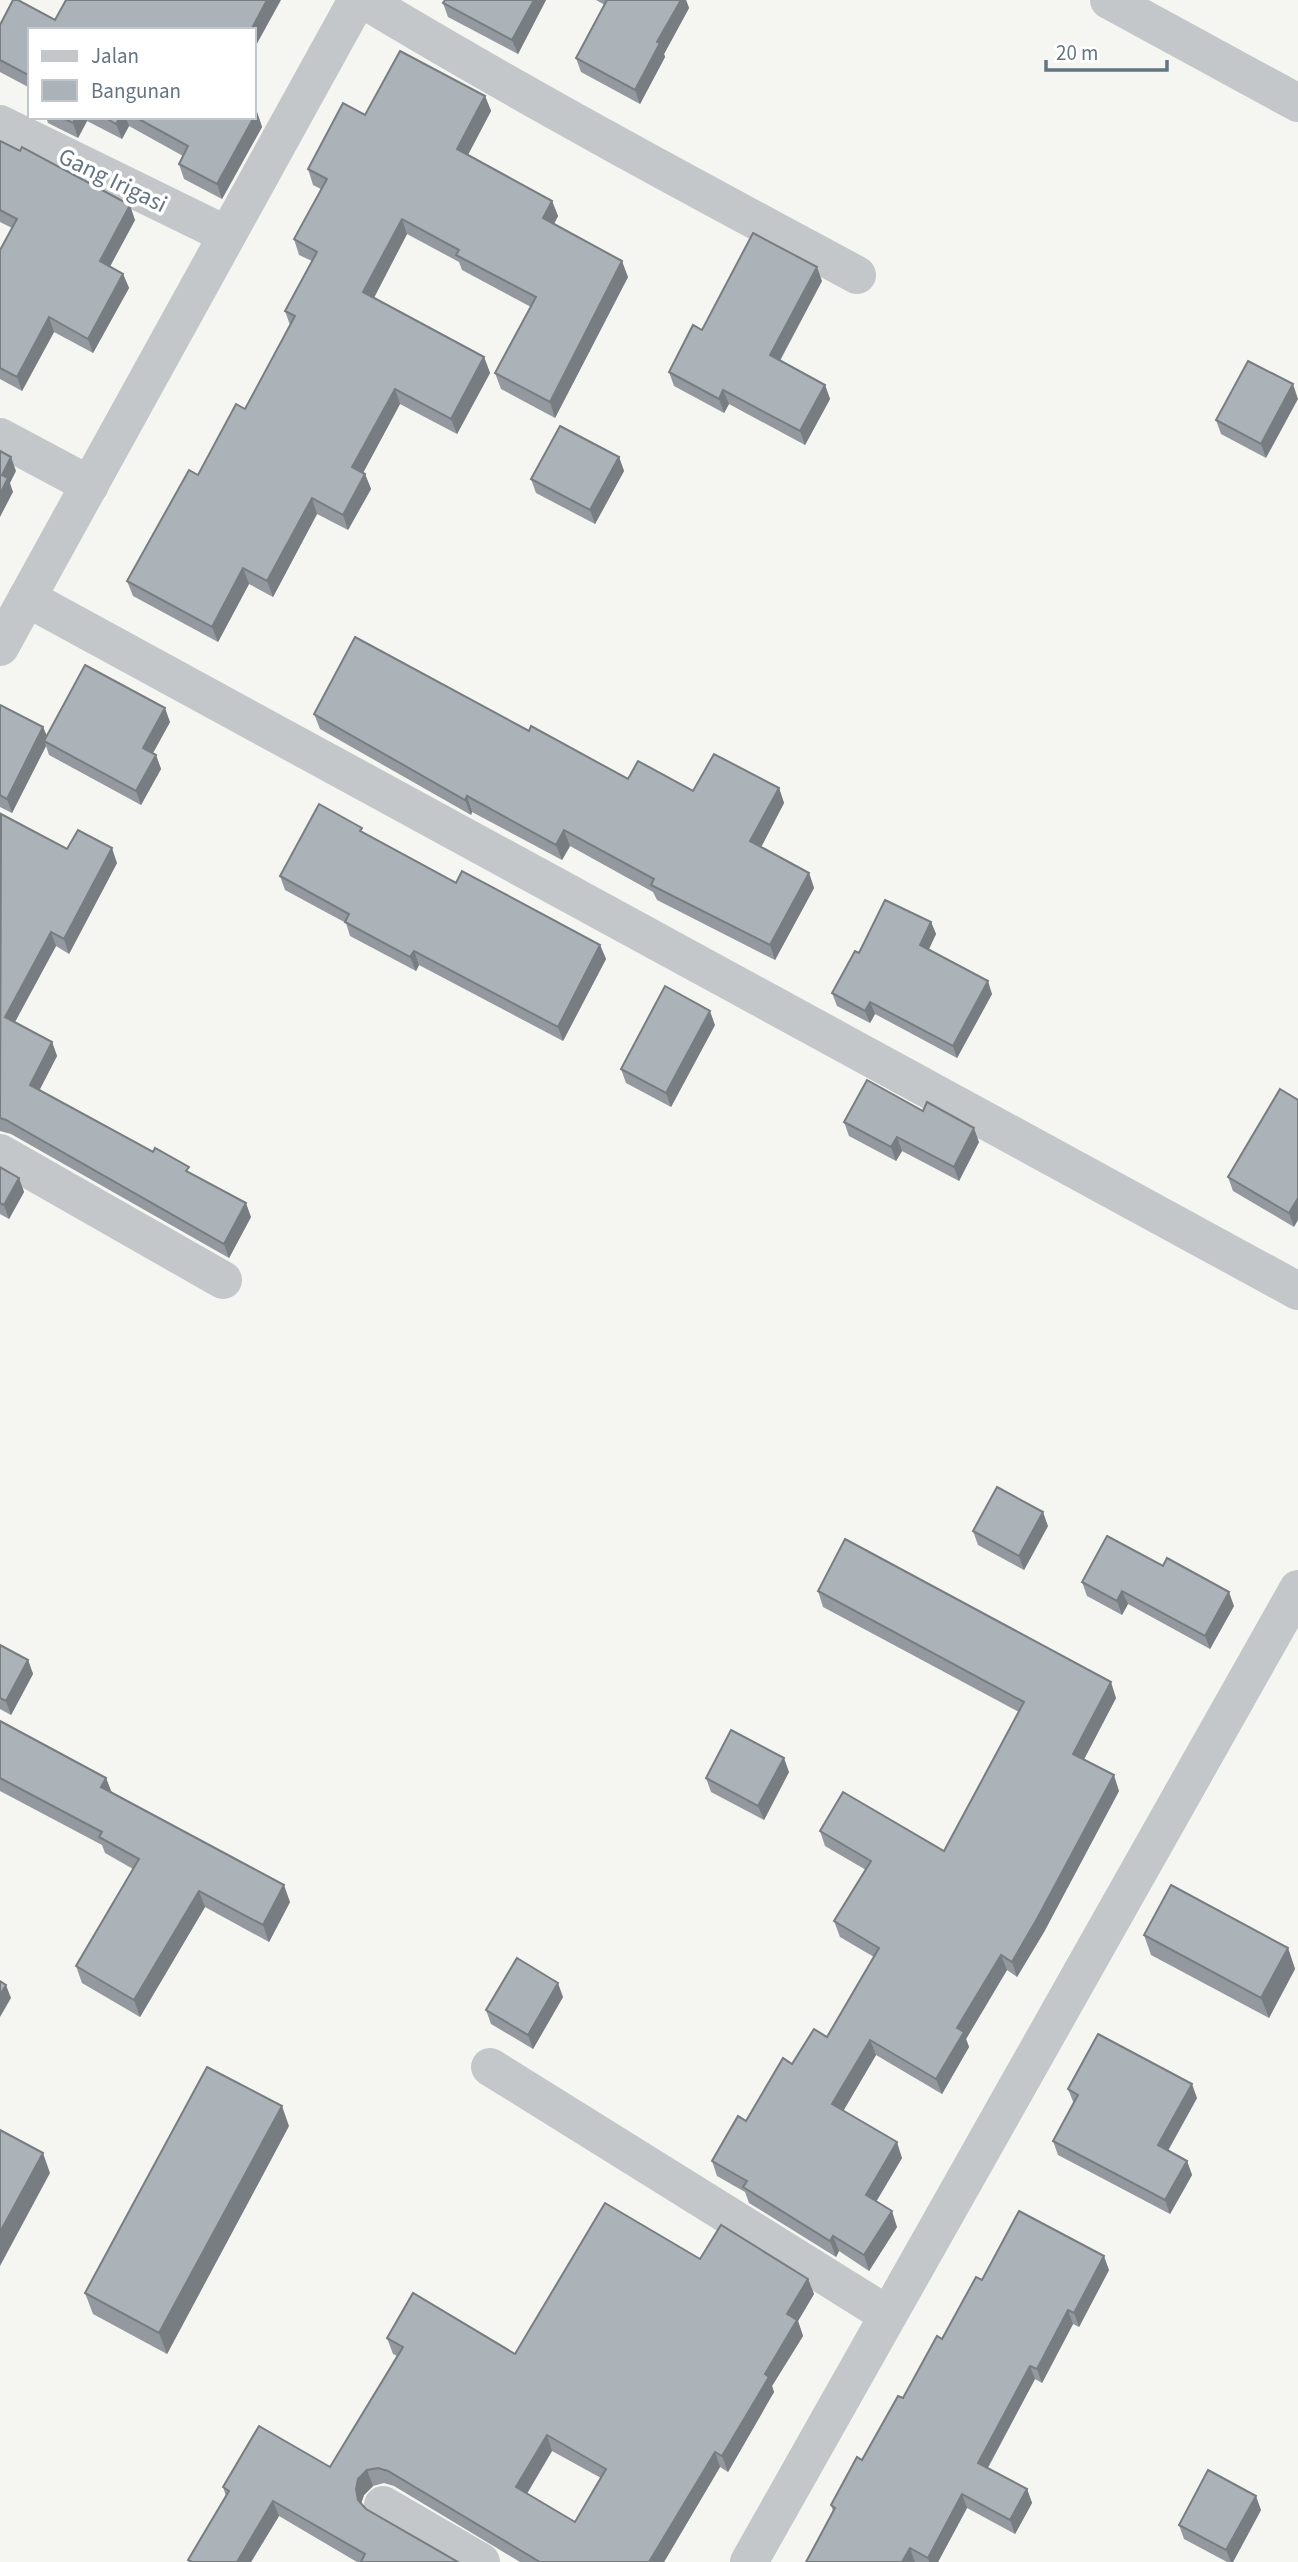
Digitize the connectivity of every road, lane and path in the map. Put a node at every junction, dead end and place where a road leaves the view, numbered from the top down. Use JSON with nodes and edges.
{"nodes":[{"id":1,"x":357,"y":0,"type":"edge"},
{"id":2,"x":364,"y":0,"type":"edge"},
{"id":3,"x":1109,"y":0,"type":"edge"},
{"id":4,"x":1298,"y":103,"type":"edge"},
{"id":5,"x":0,"y":124,"type":"edge"},
{"id":6,"x":227,"y":235,"type":"junction"},
{"id":7,"x":857,"y":275,"type":"dead end"},
{"id":8,"x":0,"y":437,"type":"edge"},
{"id":9,"x":90,"y":485,"type":"junction"},
{"id":10,"x":27,"y":598,"type":"junction"},
{"id":11,"x":0,"y":647,"type":"edge"},
{"id":12,"x":0,"y":1153,"type":"edge"},
{"id":13,"x":223,"y":1280,"type":"dead end"},
{"id":14,"x":1298,"y":1291,"type":"edge"},
{"id":15,"x":1298,"y":1589,"type":"edge"},
{"id":16,"x":490,"y":2067,"type":"dead end"},
{"id":17,"x":888,"y":2315,"type":"junction"},
{"id":18,"x":383,"y":2505,"type":"dead end"},
{"id":19,"x":481,"y":2562,"type":"edge"},
{"id":20,"x":749,"y":2562,"type":"edge"}],
"edges":[{"from":1,"to":6,"type":"street"},
{"from":2,"to":7,"type":"street"},
{"from":3,"to":4,"type":"street"},
{"from":5,"to":6,"type":"street","name":"Gang Irigasi"},
{"from":6,"to":9,"type":"street"},
{"from":8,"to":9,"type":"street"},
{"from":9,"to":10,"type":"street"},
{"from":10,"to":11,"type":"street"},
{"from":10,"to":14,"type":"street"},
{"from":12,"to":13,"type":"street"},
{"from":15,"to":17,"type":"street"},
{"from":16,"to":17,"type":"street"},
{"from":17,"to":20,"type":"street"},
{"from":18,"to":19,"type":"street"}]}
